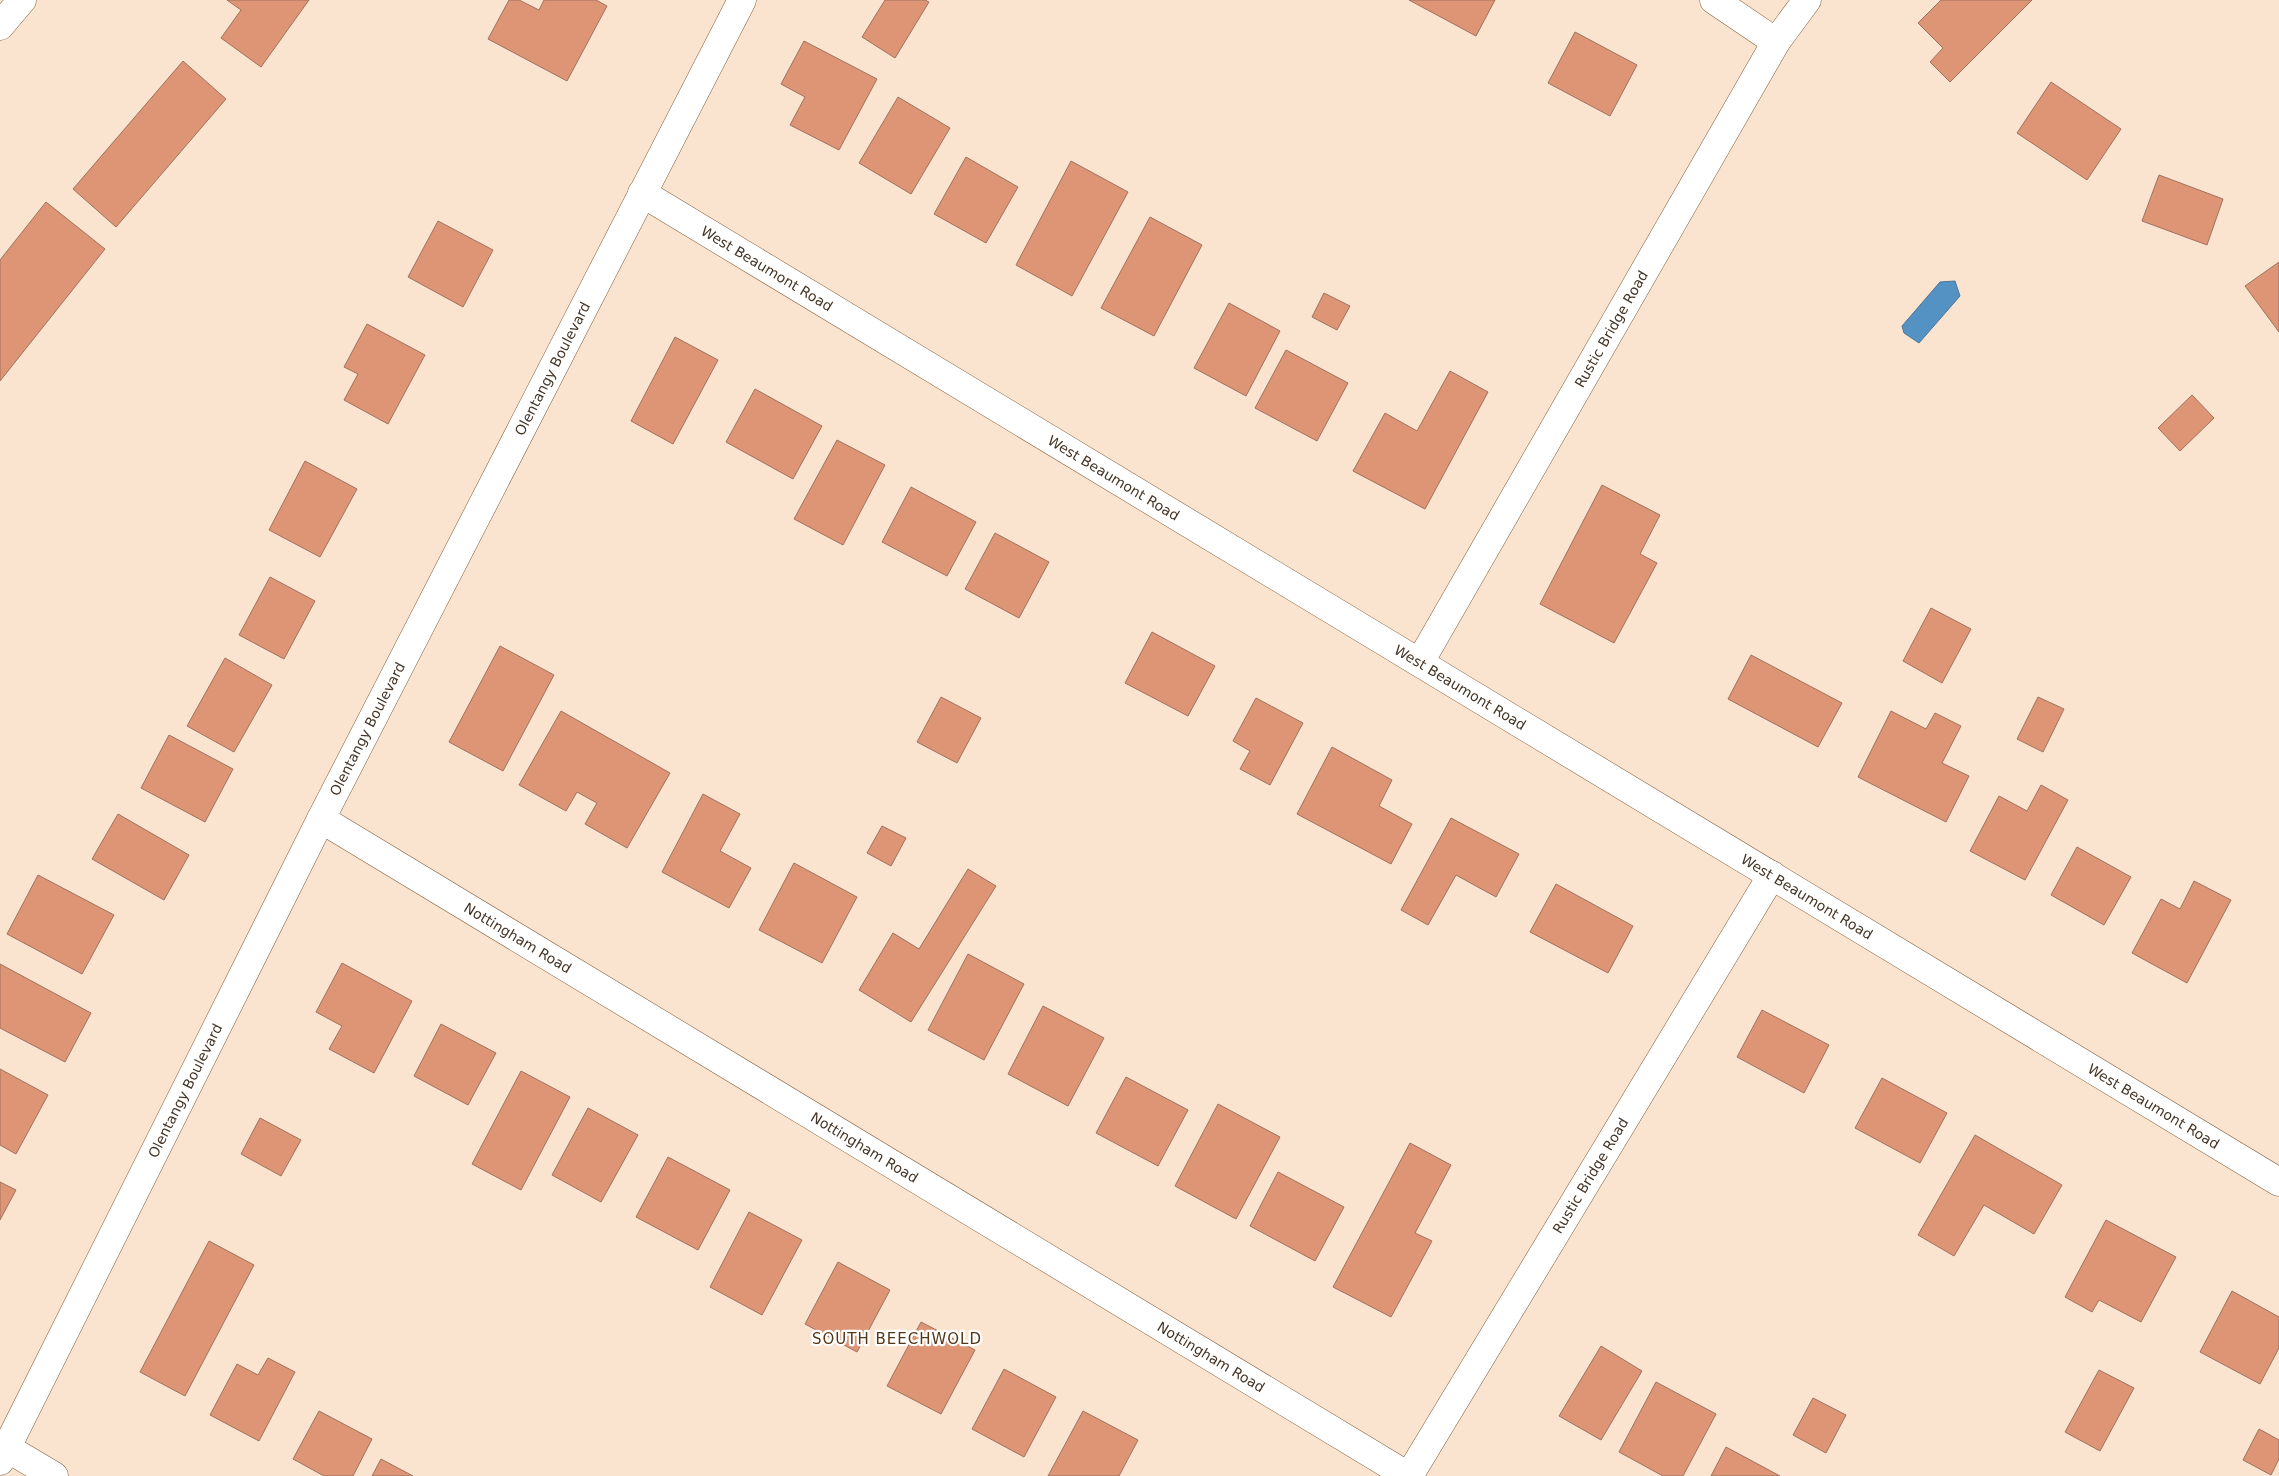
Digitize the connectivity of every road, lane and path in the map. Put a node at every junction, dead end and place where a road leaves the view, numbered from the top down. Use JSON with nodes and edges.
{"nodes":[{"id":1,"x":22,"y":0,"type":"edge"},
{"id":2,"x":742,"y":0,"type":"edge"},
{"id":3,"x":1714,"y":0,"type":"edge"},
{"id":4,"x":1807,"y":0,"type":"edge"},
{"id":5,"x":0,"y":26,"type":"edge"},
{"id":6,"x":1776,"y":42,"type":"junction"},
{"id":7,"x":642,"y":193,"type":"junction"},
{"id":8,"x":1420,"y":662,"type":"junction"},
{"id":9,"x":321,"y":820,"type":"junction"},
{"id":10,"x":1772,"y":875,"type":"junction"},
{"id":11,"x":2279,"y":1182,"type":"edge"},
{"id":12,"x":3,"y":1454,"type":"edge"},
{"id":13,"x":54,"y":1476,"type":"edge"},
{"id":14,"x":1408,"y":1476,"type":"edge"}],
"edges":[{"from":1,"to":5,"type":"street"},
{"from":2,"to":7,"type":"street","name":"Olentangy Boulevard"},
{"from":3,"to":6,"type":"street"},
{"from":4,"to":6,"type":"street","name":"Rustic Bridge Road"},
{"from":6,"to":8,"type":"street","name":"Rustic Bridge Road"},
{"from":7,"to":8,"type":"street","name":"West Beaumont Road"},
{"from":7,"to":9,"type":"street","name":"Olentangy Boulevard"},
{"from":8,"to":10,"type":"street","name":"West Beaumont Road"},
{"from":9,"to":12,"type":"street","name":"Olentangy Boulevard"},
{"from":9,"to":14,"type":"street","name":"Nottingham Road"},
{"from":10,"to":11,"type":"street","name":"West Beaumont Road"},
{"from":10,"to":14,"type":"street","name":"Rustic Bridge Road"},
{"from":12,"to":13,"type":"street"}]}
